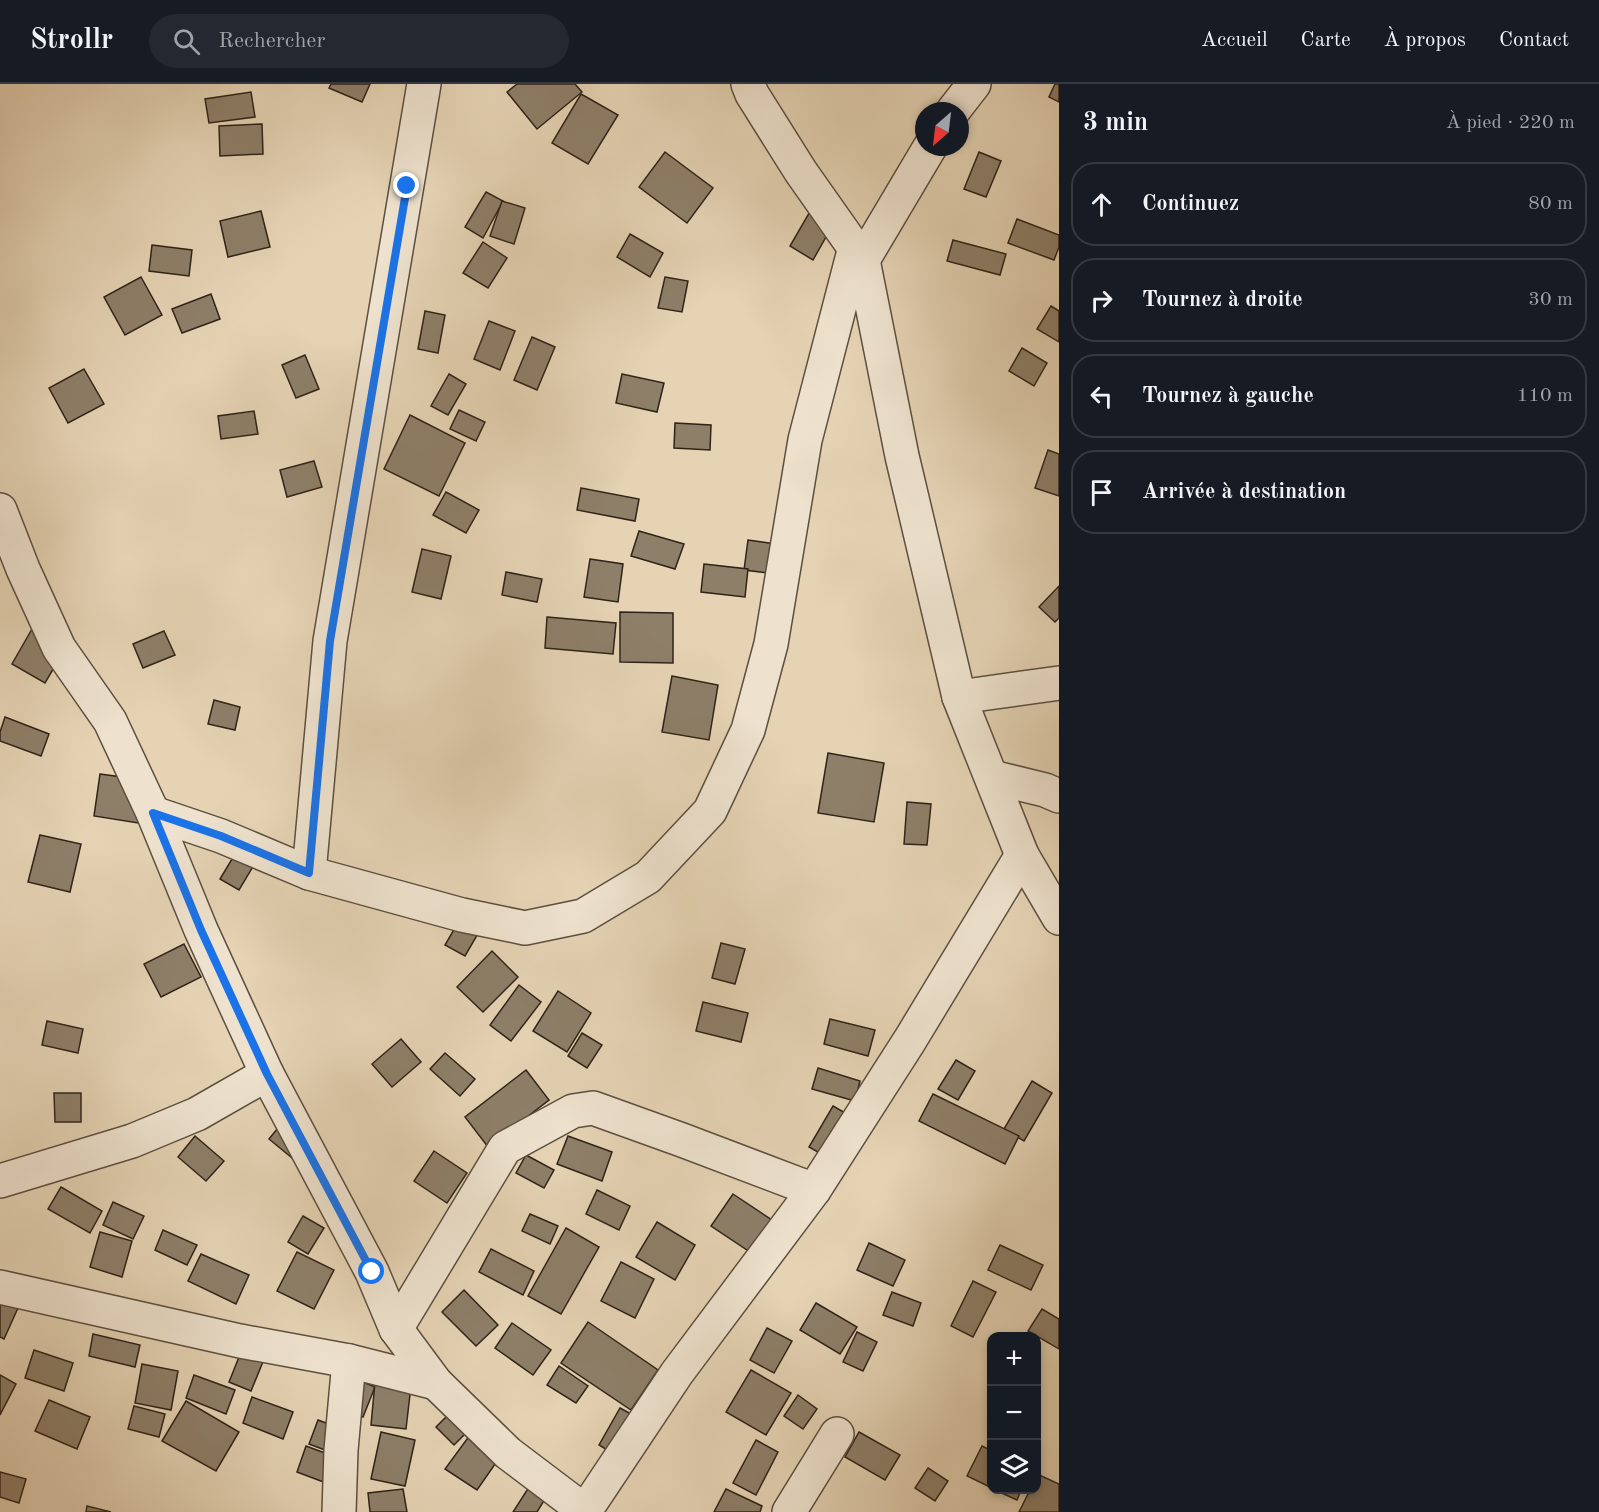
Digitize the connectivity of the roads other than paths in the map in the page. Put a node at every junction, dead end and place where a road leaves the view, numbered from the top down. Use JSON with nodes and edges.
{"nodes":[{"id":1,"x":424,"y":84,"type":"edge"},
{"id":2,"x":748,"y":84,"type":"edge"},
{"id":3,"x":974,"y":84,"type":"edge"},
{"id":4,"x":961,"y":102,"type":"edge"},
{"id":5,"x":924,"y":156,"type":"edge"},
{"id":6,"x":859,"y":253,"type":"junction"},
{"id":7,"x":0,"y":510,"type":"edge"},
{"id":8,"x":1059,"y":683,"type":"edge"},
{"id":9,"x":959,"y":697,"type":"junction"},
{"id":10,"x":992,"y":777,"type":"junction"},
{"id":11,"x":1059,"y":796,"type":"edge"},
{"id":12,"x":153,"y":813,"type":"junction"},
{"id":13,"x":1022,"y":855,"type":"junction"},
{"id":14,"x":309,"y":873,"type":"junction"},
{"id":15,"x":1059,"y":918,"type":"edge"},
{"id":16,"x":267,"y":1074,"type":"junction"},
{"id":17,"x":0,"y":1182,"type":"edge"},
{"id":18,"x":814,"y":1190,"type":"junction"},
{"id":19,"x":0,"y":1287,"type":"edge"},
{"id":20,"x":396,"y":1329,"type":"junction"},
{"id":21,"x":349,"y":1361,"type":"junction"},
{"id":22,"x":436,"y":1383,"type":"junction"},
{"id":23,"x":837,"y":1434,"type":"dead end"},
{"id":24,"x":339,"y":1512,"type":"edge"},
{"id":25,"x":586,"y":1512,"type":"edge"},
{"id":26,"x":789,"y":1512,"type":"edge"}],
"edges":[{"from":1,"to":14,"type":"street"},
{"from":2,"to":6,"type":"street"},
{"from":3,"to":4,"type":"street"},
{"from":5,"to":6,"type":"street"},
{"from":6,"to":9,"type":"street"},
{"from":6,"to":14,"type":"street"},
{"from":7,"to":12,"type":"street"},
{"from":8,"to":9,"type":"street"},
{"from":9,"to":10,"type":"street"},
{"from":10,"to":11,"type":"street"},
{"from":10,"to":13,"type":"street"},
{"from":12,"to":14,"type":"street"},
{"from":12,"to":16,"type":"street"},
{"from":13,"to":15,"type":"street"},
{"from":13,"to":18,"type":"street"},
{"from":16,"to":17,"type":"street"},
{"from":16,"to":20,"type":"street"},
{"from":18,"to":20,"type":"street"},
{"from":18,"to":25,"type":"street"},
{"from":19,"to":21,"type":"street"},
{"from":20,"to":22,"type":"street"},
{"from":21,"to":22,"type":"street"},
{"from":21,"to":24,"type":"street"},
{"from":22,"to":25,"type":"street"},
{"from":23,"to":26,"type":"street"}]}
